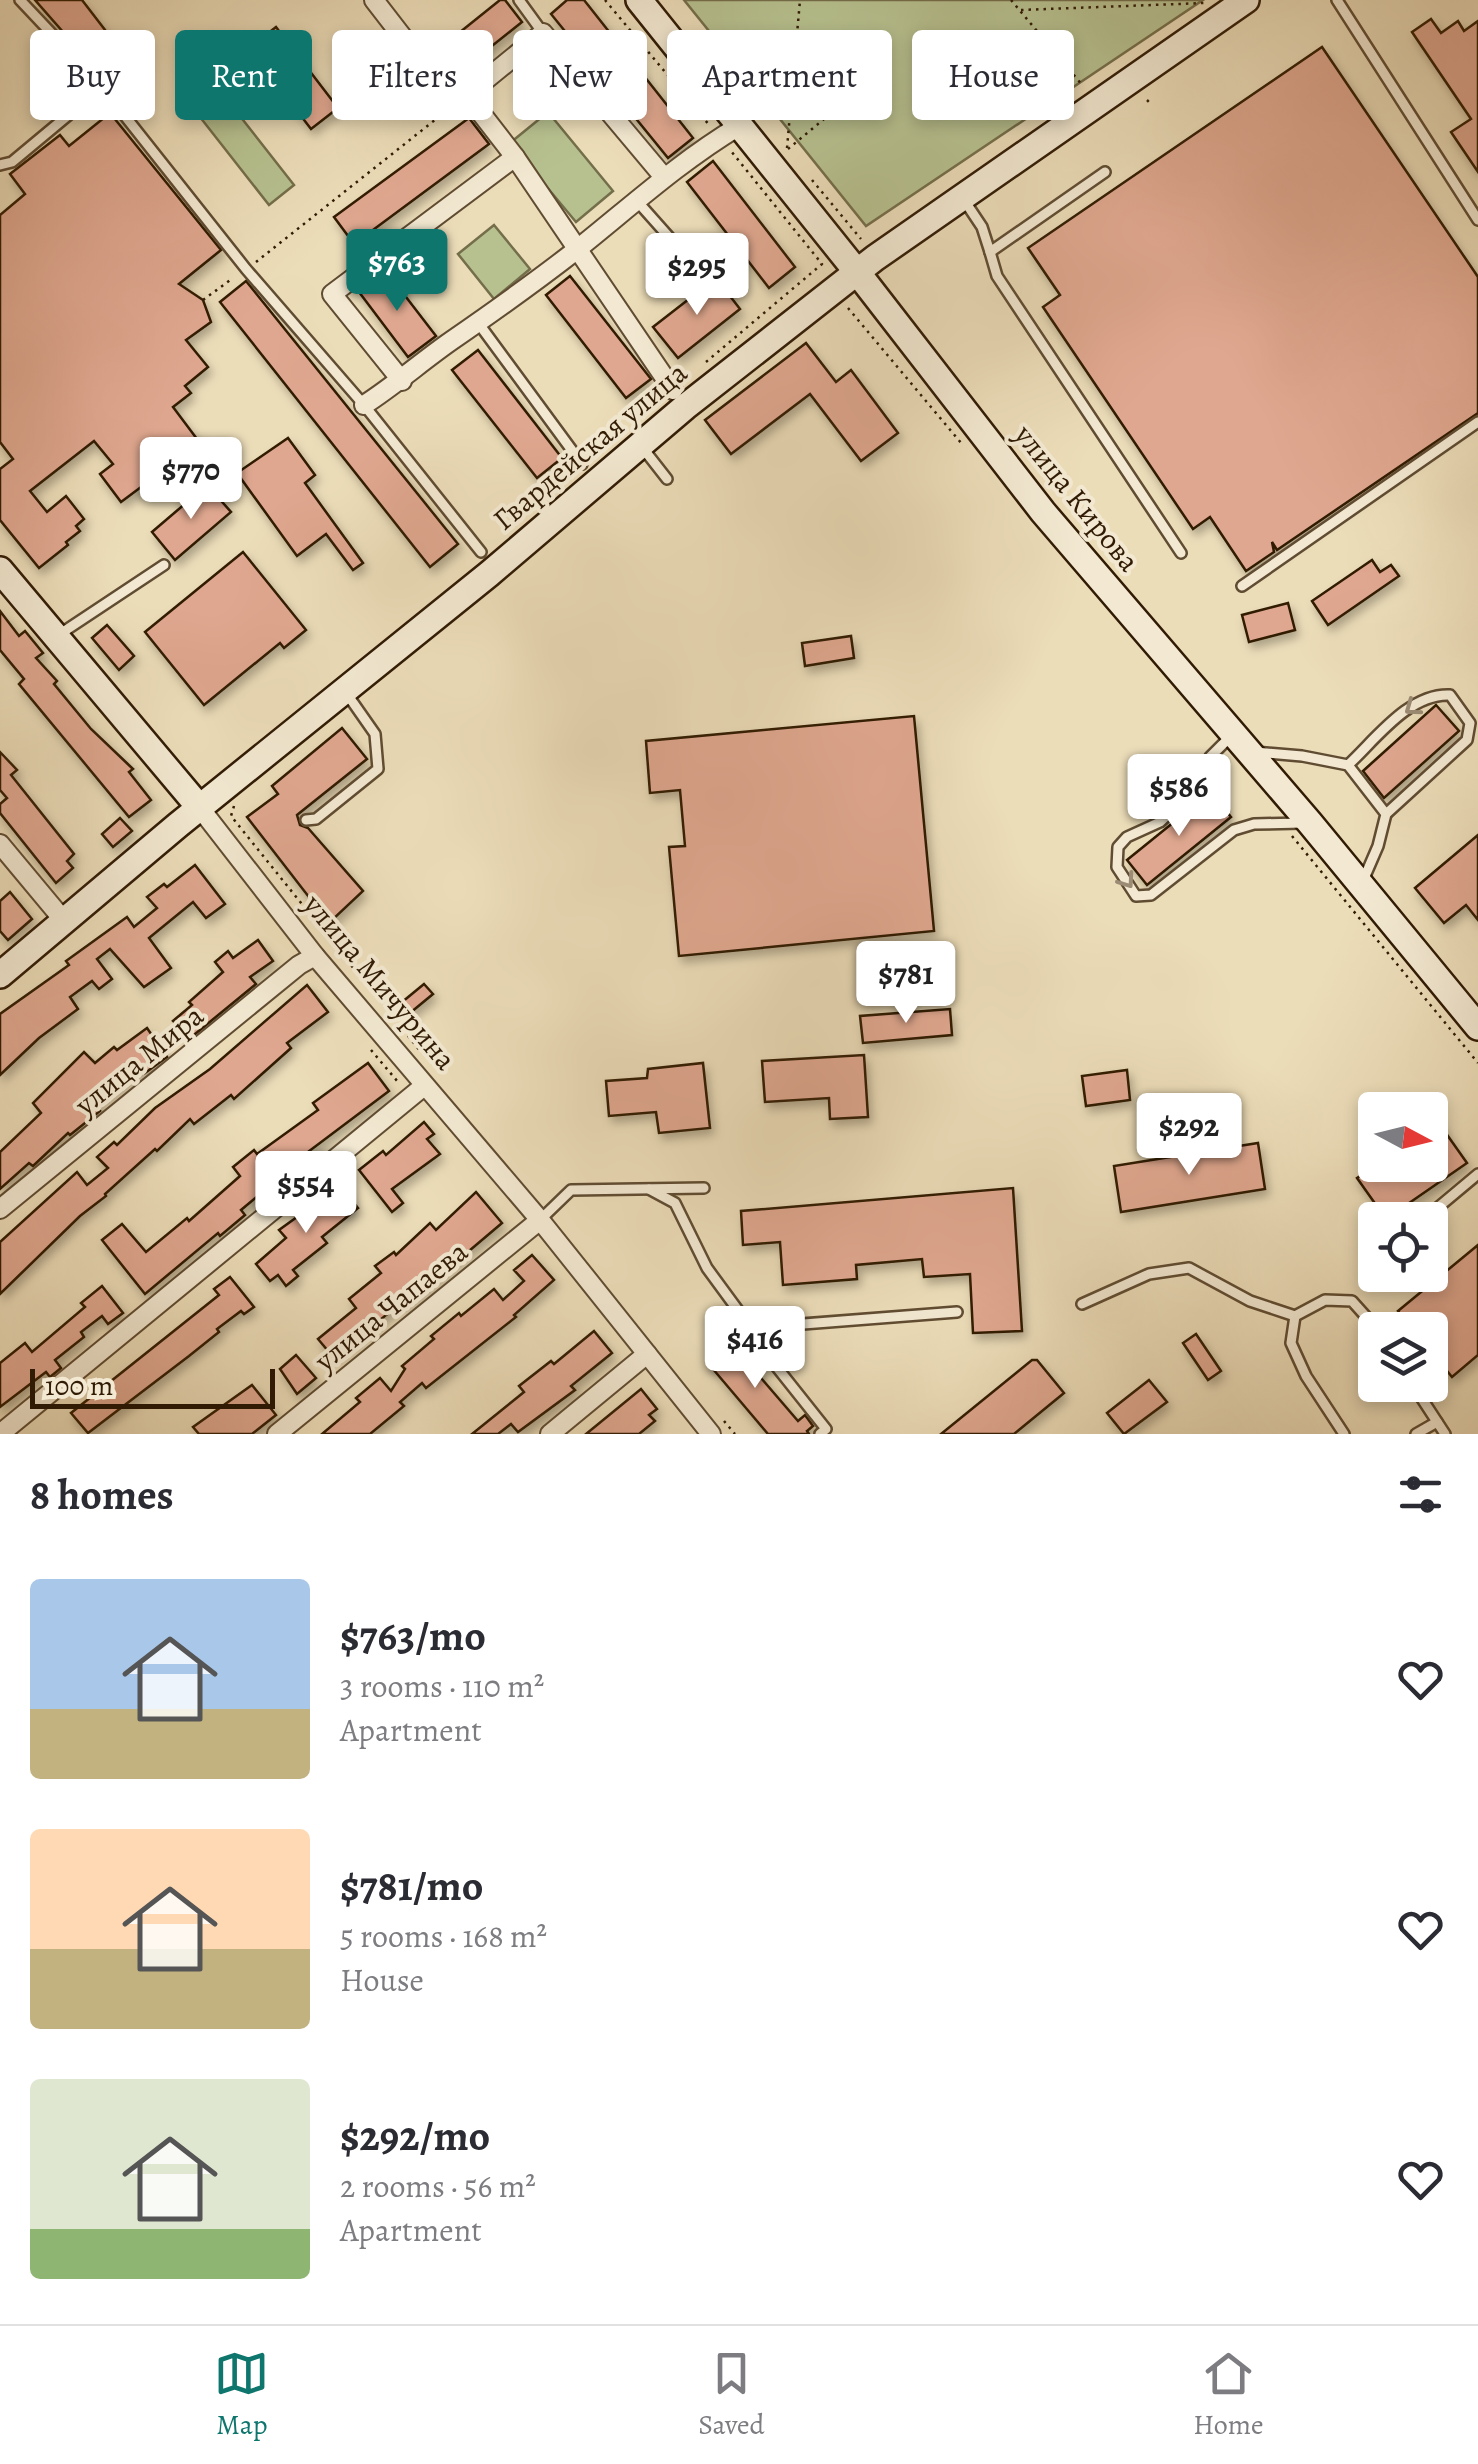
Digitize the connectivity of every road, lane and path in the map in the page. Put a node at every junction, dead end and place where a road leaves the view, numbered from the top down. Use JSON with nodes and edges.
{"nodes":[{"id":1,"x":20,"y":0,"type":"edge"},
{"id":2,"x":374,"y":0,"type":"edge"},
{"id":3,"x":519,"y":0,"type":"edge"},
{"id":4,"x":605,"y":0,"type":"edge"},
{"id":5,"x":619,"y":0,"type":"edge"},
{"id":6,"x":639,"y":0,"type":"edge"},
{"id":7,"x":800,"y":0,"type":"edge"},
{"id":8,"x":1011,"y":0,"type":"edge"},
{"id":9,"x":1337,"y":0,"type":"edge"},
{"id":10,"x":1234,"y":2,"type":"edge"},
{"id":11,"x":611,"y":6,"type":"junction"},
{"id":12,"x":1021,"y":10,"type":"junction"},
{"id":13,"x":48,"y":30,"type":"edge"},
{"id":14,"x":397,"y":30,"type":"edge"},
{"id":15,"x":541,"y":30,"type":"edge"},
{"id":16,"x":513,"y":57,"type":"edge"},
{"id":17,"x":493,"y":73,"type":"edge"},
{"id":18,"x":1087,"y":91,"type":"dead end"},
{"id":19,"x":1147,"y":100,"type":"dead end"},
{"id":20,"x":1152,"y":104,"type":"dead end"},
{"id":21,"x":62,"y":120,"type":"edge"},
{"id":22,"x":128,"y":120,"type":"edge"},
{"id":23,"x":434,"y":120,"type":"edge"},
{"id":24,"x":486,"y":120,"type":"edge"},
{"id":25,"x":616,"y":120,"type":"edge"},
{"id":26,"x":822,"y":120,"type":"edge"},
{"id":27,"x":729,"y":132,"type":"junction"},
{"id":28,"x":774,"y":135,"type":"dead end"},
{"id":29,"x":786,"y":150,"type":"junction"},
{"id":30,"x":514,"y":156,"type":"junction"},
{"id":31,"x":0,"y":165,"type":"edge"},
{"id":32,"x":1104,"y":172,"type":"dead end"},
{"id":33,"x":663,"y":176,"type":"junction"},
{"id":34,"x":810,"y":177,"type":"dead end"},
{"id":35,"x":962,"y":198,"type":"junction"},
{"id":36,"x":636,"y":199,"type":"junction"},
{"id":37,"x":1478,"y":220,"type":"edge"},
{"id":38,"x":864,"y":244,"type":"dead end"},
{"id":39,"x":577,"y":249,"type":"junction"},
{"id":40,"x":990,"y":252,"type":"junction"},
{"id":41,"x":246,"y":269,"type":"junction"},
{"id":42,"x":700,"y":272,"type":"dead end"},
{"id":43,"x":857,"y":272,"type":"junction"},
{"id":44,"x":202,"y":300,"type":"dead end"},
{"id":45,"x":847,"y":308,"type":"dead end"},
{"id":46,"x":479,"y":324,"type":"junction"},
{"id":47,"x":703,"y":365,"type":"dead end"},
{"id":48,"x":402,"y":381,"type":"junction"},
{"id":49,"x":673,"y":390,"type":"dead end"},
{"id":50,"x":364,"y":405,"type":"junction"},
{"id":51,"x":1478,"y":422,"type":"edge"},
{"id":52,"x":634,"y":436,"type":"junction"},
{"id":53,"x":971,"y":455,"type":"dead end"},
{"id":54,"x":582,"y":464,"type":"junction"},
{"id":55,"x":667,"y":479,"type":"dead end"},
{"id":56,"x":536,"y":504,"type":"dead end"},
{"id":57,"x":482,"y":552,"type":"dead end"},
{"id":58,"x":1180,"y":554,"type":"dead end"},
{"id":59,"x":164,"y":565,"type":"dead end"},
{"id":60,"x":0,"y":570,"type":"edge"},
{"id":61,"x":1242,"y":586,"type":"dead end"},
{"id":62,"x":55,"y":638,"type":"junction"},
{"id":63,"x":346,"y":692,"type":"junction"},
{"id":64,"x":1241,"y":743,"type":"junction"},
{"id":65,"x":1348,"y":765,"type":"junction"},
{"id":66,"x":200,"y":808,"type":"junction"},
{"id":67,"x":1386,"y":814,"type":"junction"},
{"id":68,"x":306,"y":820,"type":"dead end"},
{"id":69,"x":1310,"y":822,"type":"junction"},
{"id":70,"x":1282,"y":824,"type":"junction"},
{"id":71,"x":0,"y":844,"type":"edge"},
{"id":72,"x":1360,"y":886,"type":"junction"},
{"id":73,"x":65,"y":922,"type":"junction"},
{"id":74,"x":314,"y":956,"type":"junction"},
{"id":75,"x":0,"y":975,"type":"edge"},
{"id":76,"x":1478,"y":1026,"type":"edge"},
{"id":77,"x":360,"y":1038,"type":"dead end"},
{"id":78,"x":1478,"y":1063,"type":"edge"},
{"id":79,"x":417,"y":1091,"type":"junction"},
{"id":80,"x":1478,"y":1174,"type":"edge"},
{"id":81,"x":704,"y":1188,"type":"dead end"},
{"id":82,"x":649,"y":1189,"type":"junction"},
{"id":83,"x":1445,"y":1202,"type":"edge"},
{"id":84,"x":0,"y":1209,"type":"edge"},
{"id":85,"x":540,"y":1220,"type":"junction"},
{"id":86,"x":1082,"y":1304,"type":"dead end"},
{"id":87,"x":957,"y":1312,"type":"dead end"},
{"id":88,"x":1361,"y":1312,"type":"edge"},
{"id":89,"x":1296,"y":1316,"type":"junction"},
{"id":90,"x":764,"y":1352,"type":"dead end"},
{"id":91,"x":647,"y":1354,"type":"junction"},
{"id":92,"x":1424,"y":1402,"type":"edge"},
{"id":93,"x":1437,"y":1422,"type":"junction"},
{"id":94,"x":0,"y":1434,"type":"edge"},
{"id":95,"x":277,"y":1434,"type":"edge"},
{"id":96,"x":550,"y":1434,"type":"edge"},
{"id":97,"x":711,"y":1434,"type":"edge"},
{"id":98,"x":820,"y":1434,"type":"edge"},
{"id":99,"x":1344,"y":1434,"type":"edge"},
{"id":100,"x":1416,"y":1434,"type":"edge"},
{"id":101,"x":1445,"y":1434,"type":"edge"}],
"edges":[{"from":1,"to":13,"type":"lane"},
{"from":2,"to":14,"type":"street"},
{"from":3,"to":15,"type":"lane"},
{"from":4,"to":11,"type":"path"},
{"from":5,"to":11,"type":"path"},
{"from":6,"to":27,"type":"street","name":"улица Кирова"},
{"from":7,"to":29,"type":"path"},
{"from":8,"to":12,"type":"path"},
{"from":9,"to":37,"type":"lane"},
{"from":10,"to":12,"type":"path"},
{"from":10,"to":35,"type":"street","name":"Гвардейская улица"},
{"from":11,"to":27,"type":"path"},
{"from":12,"to":18,"type":"path"},
{"from":16,"to":17,"type":"street"},
{"from":19,"to":20,"type":"path"},
{"from":21,"to":31,"type":"lane"},
{"from":22,"to":41,"type":"lane"},
{"from":23,"to":41,"type":"path"},
{"from":24,"to":30,"type":"street"},
{"from":25,"to":33,"type":"street"},
{"from":26,"to":29,"type":"path"},
{"from":27,"to":33,"type":"street"},
{"from":27,"to":43,"type":"street","name":"улица Кирова"},
{"from":27,"to":47,"type":"path"},
{"from":28,"to":29,"type":"path"},
{"from":30,"to":39,"type":"street"},
{"from":30,"to":48,"type":"street"},
{"from":32,"to":40,"type":"lane"},
{"from":33,"to":36,"type":"street"},
{"from":34,"to":38,"type":"path"},
{"from":35,"to":40,"type":"lane"},
{"from":35,"to":43,"type":"street","name":"Гвардейская улица"},
{"from":36,"to":39,"type":"street"},
{"from":36,"to":42,"type":"lane"},
{"from":39,"to":46,"type":"street"},
{"from":39,"to":49,"type":"street"},
{"from":40,"to":58,"type":"lane"},
{"from":41,"to":44,"type":"path"},
{"from":41,"to":50,"type":"lane"},
{"from":43,"to":52,"type":"street","name":"Гвардейская улица"},
{"from":43,"to":64,"type":"street","name":"улица Кирова"},
{"from":45,"to":53,"type":"path"},
{"from":46,"to":48,"type":"street"},
{"from":46,"to":54,"type":"lane"},
{"from":48,"to":50,"type":"street"},
{"from":50,"to":57,"type":"lane"},
{"from":51,"to":61,"type":"lane"},
{"from":52,"to":54,"type":"path"},
{"from":52,"to":55,"type":"lane"},
{"from":52,"to":63,"type":"street","name":"Гвардейская улица"},
{"from":54,"to":56,"type":"path"},
{"from":59,"to":62,"type":"lane"},
{"from":60,"to":62,"type":"street","name":"улица Мичурина"},
{"from":62,"to":66,"type":"street","name":"улица Мичурина"},
{"from":63,"to":66,"type":"street","name":"Гвардейская улица"},
{"from":63,"to":68,"type":"lane"},
{"from":64,"to":65,"type":"lane"},
{"from":64,"to":69,"type":"street","name":"улица Кирова"},
{"from":64,"to":70,"type":"lane","one_way":true},
{"from":65,"to":67,"type":"lane"},
{"from":67,"to":65,"type":"lane","one_way":true},
{"from":66,"to":73,"type":"street","name":"Гвардейская улица"},
{"from":66,"to":74,"type":"street","name":"улица Мичурина"},
{"from":67,"to":72,"type":"lane"},
{"from":69,"to":70,"type":"lane"},
{"from":69,"to":72,"type":"street","name":"улица Кирова"},
{"from":70,"to":78,"type":"path"},
{"from":71,"to":73,"type":"street"},
{"from":72,"to":76,"type":"street","name":"улица Кирова"},
{"from":73,"to":75,"type":"street","name":"Гвардейская улица"},
{"from":74,"to":79,"type":"street","name":"улица Мичурина"},
{"from":74,"to":84,"type":"street","name":"улица Мира"},
{"from":77,"to":79,"type":"path"},
{"from":79,"to":85,"type":"street","name":"улица Мичурина"},
{"from":79,"to":94,"type":"street"},
{"from":80,"to":83,"type":"lane"},
{"from":81,"to":82,"type":"lane"},
{"from":82,"to":85,"type":"lane"},
{"from":82,"to":87,"type":"lane"},
{"from":85,"to":91,"type":"street","name":"улица Мичурина"},
{"from":85,"to":95,"type":"street","name":"улица Чапаева"},
{"from":86,"to":89,"type":"lane"},
{"from":88,"to":89,"type":"lane"},
{"from":89,"to":99,"type":"lane"},
{"from":90,"to":98,"type":"lane"},
{"from":91,"to":96,"type":"street"},
{"from":91,"to":97,"type":"street","name":"улица Мичурина"},
{"from":92,"to":93,"type":"lane"},
{"from":93,"to":100,"type":"lane"},
{"from":93,"to":101,"type":"lane"}]}
